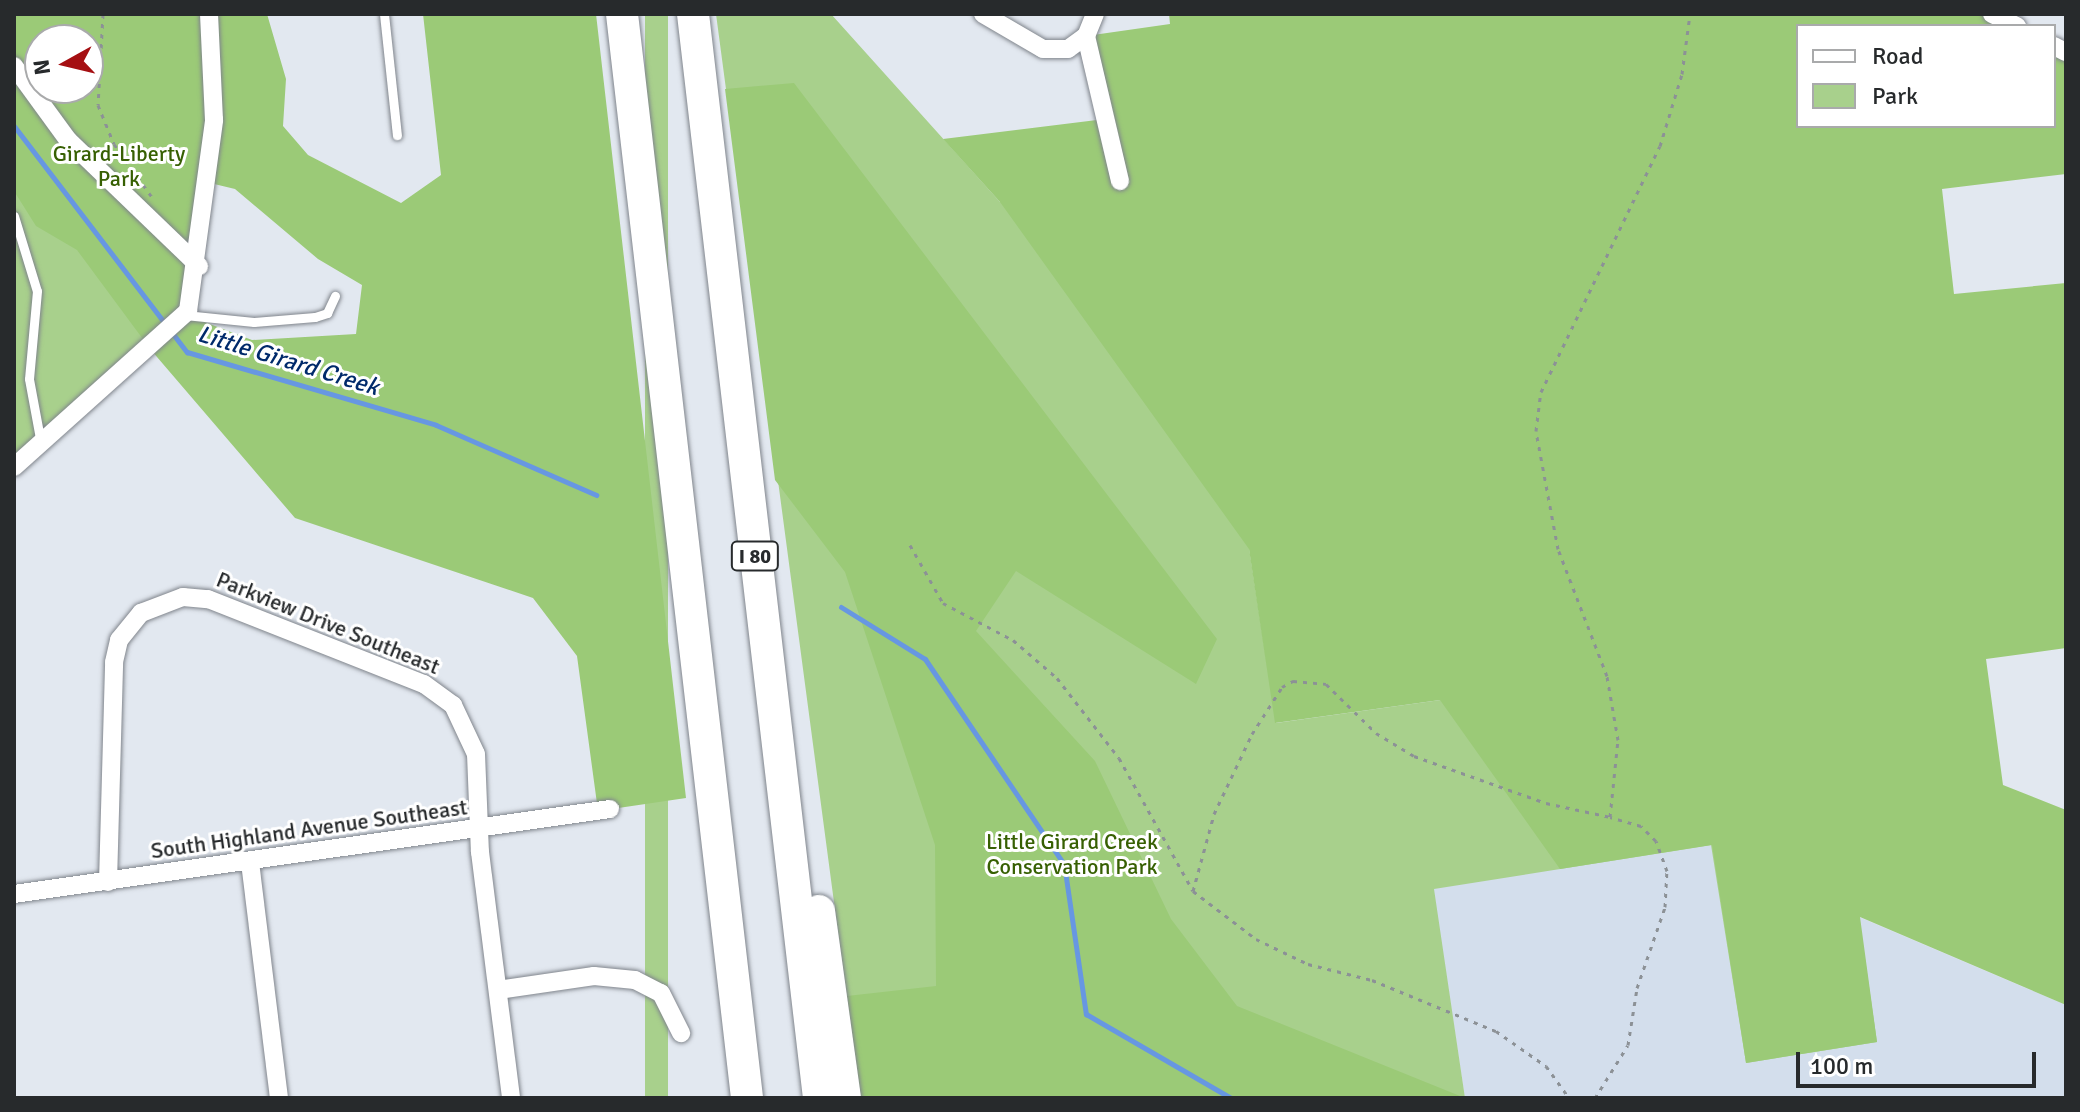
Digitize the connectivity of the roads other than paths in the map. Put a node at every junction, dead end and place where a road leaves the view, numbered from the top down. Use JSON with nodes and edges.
{"nodes":[{"id":1,"x":209,"y":14,"type":"edge"},
{"id":2,"x":384,"y":14,"type":"edge"},
{"id":3,"x":622,"y":14,"type":"edge"},
{"id":4,"x":693,"y":14,"type":"edge"},
{"id":5,"x":983,"y":14,"type":"edge"},
{"id":6,"x":1095,"y":14,"type":"edge"},
{"id":7,"x":1992,"y":14,"type":"edge"},
{"id":8,"x":2013,"y":24,"type":"edge"},
{"id":9,"x":1086,"y":36,"type":"junction"},
{"id":10,"x":14,"y":66,"type":"edge"},
{"id":11,"x":397,"y":135,"type":"dead end"},
{"id":12,"x":1120,"y":181,"type":"dead end"},
{"id":13,"x":14,"y":216,"type":"edge"},
{"id":14,"x":199,"y":266,"type":"junction"},
{"id":15,"x":335,"y":296,"type":"dead end"},
{"id":16,"x":182,"y":320,"type":"junction"},
{"id":17,"x":41,"y":444,"type":"junction"},
{"id":18,"x":14,"y":467,"type":"edge"},
{"id":19,"x":779,"y":756,"type":"junction"},
{"id":20,"x":610,"y":809,"type":"dead end"},
{"id":21,"x":480,"y":828,"type":"junction"},
{"id":22,"x":250,"y":862,"type":"junction"},
{"id":23,"x":108,"y":882,"type":"junction"},
{"id":24,"x":14,"y":894,"type":"edge"},
{"id":25,"x":498,"y":990,"type":"junction"},
{"id":26,"x":738,"y":1019,"type":"junction"},
{"id":27,"x":681,"y":1033,"type":"dead end"},
{"id":28,"x":279,"y":1098,"type":"edge"},
{"id":29,"x":511,"y":1098,"type":"edge"},
{"id":30,"x":732,"y":1098,"type":"edge"},
{"id":31,"x":747,"y":1098,"type":"edge"},
{"id":32,"x":819,"y":1098,"type":"edge"},
{"id":33,"x":845,"y":1098,"type":"edge"}],
"edges":[{"from":1,"to":14,"type":"street"},
{"from":2,"to":11,"type":"lane"},
{"from":3,"to":26,"type":"highway"},
{"from":4,"to":19,"type":"highway","number":"I 80"},
{"from":5,"to":9,"type":"street"},
{"from":6,"to":9,"type":"street"},
{"from":7,"to":8,"type":"street"},
{"from":9,"to":12,"type":"street"},
{"from":10,"to":14,"type":"street"},
{"from":13,"to":17,"type":"lane"},
{"from":14,"to":16,"type":"street"},
{"from":15,"to":16,"type":"lane"},
{"from":16,"to":17,"type":"street"},
{"from":17,"to":18,"type":"street"},
{"from":19,"to":32,"type":"highway","number":"I 80"},
{"from":19,"to":33,"type":"highway"},
{"from":20,"to":21,"type":"street","name":"South Highland Avenue Southeast"},
{"from":21,"to":22,"type":"street","name":"South Highland Avenue Southeast"},
{"from":21,"to":23,"type":"street","name":"Parkview Drive Southeast"},
{"from":21,"to":25,"type":"street","name":"Parkview Drive Southeast"},
{"from":22,"to":23,"type":"street","name":"South Highland Avenue Southeast"},
{"from":22,"to":28,"type":"street"},
{"from":23,"to":24,"type":"street","name":"South Highland Avenue Southeast"},
{"from":25,"to":27,"type":"street"},
{"from":25,"to":29,"type":"street","name":"Parkview Drive Southeast"},
{"from":26,"to":30,"type":"highway"},
{"from":26,"to":31,"type":"highway"}]}
